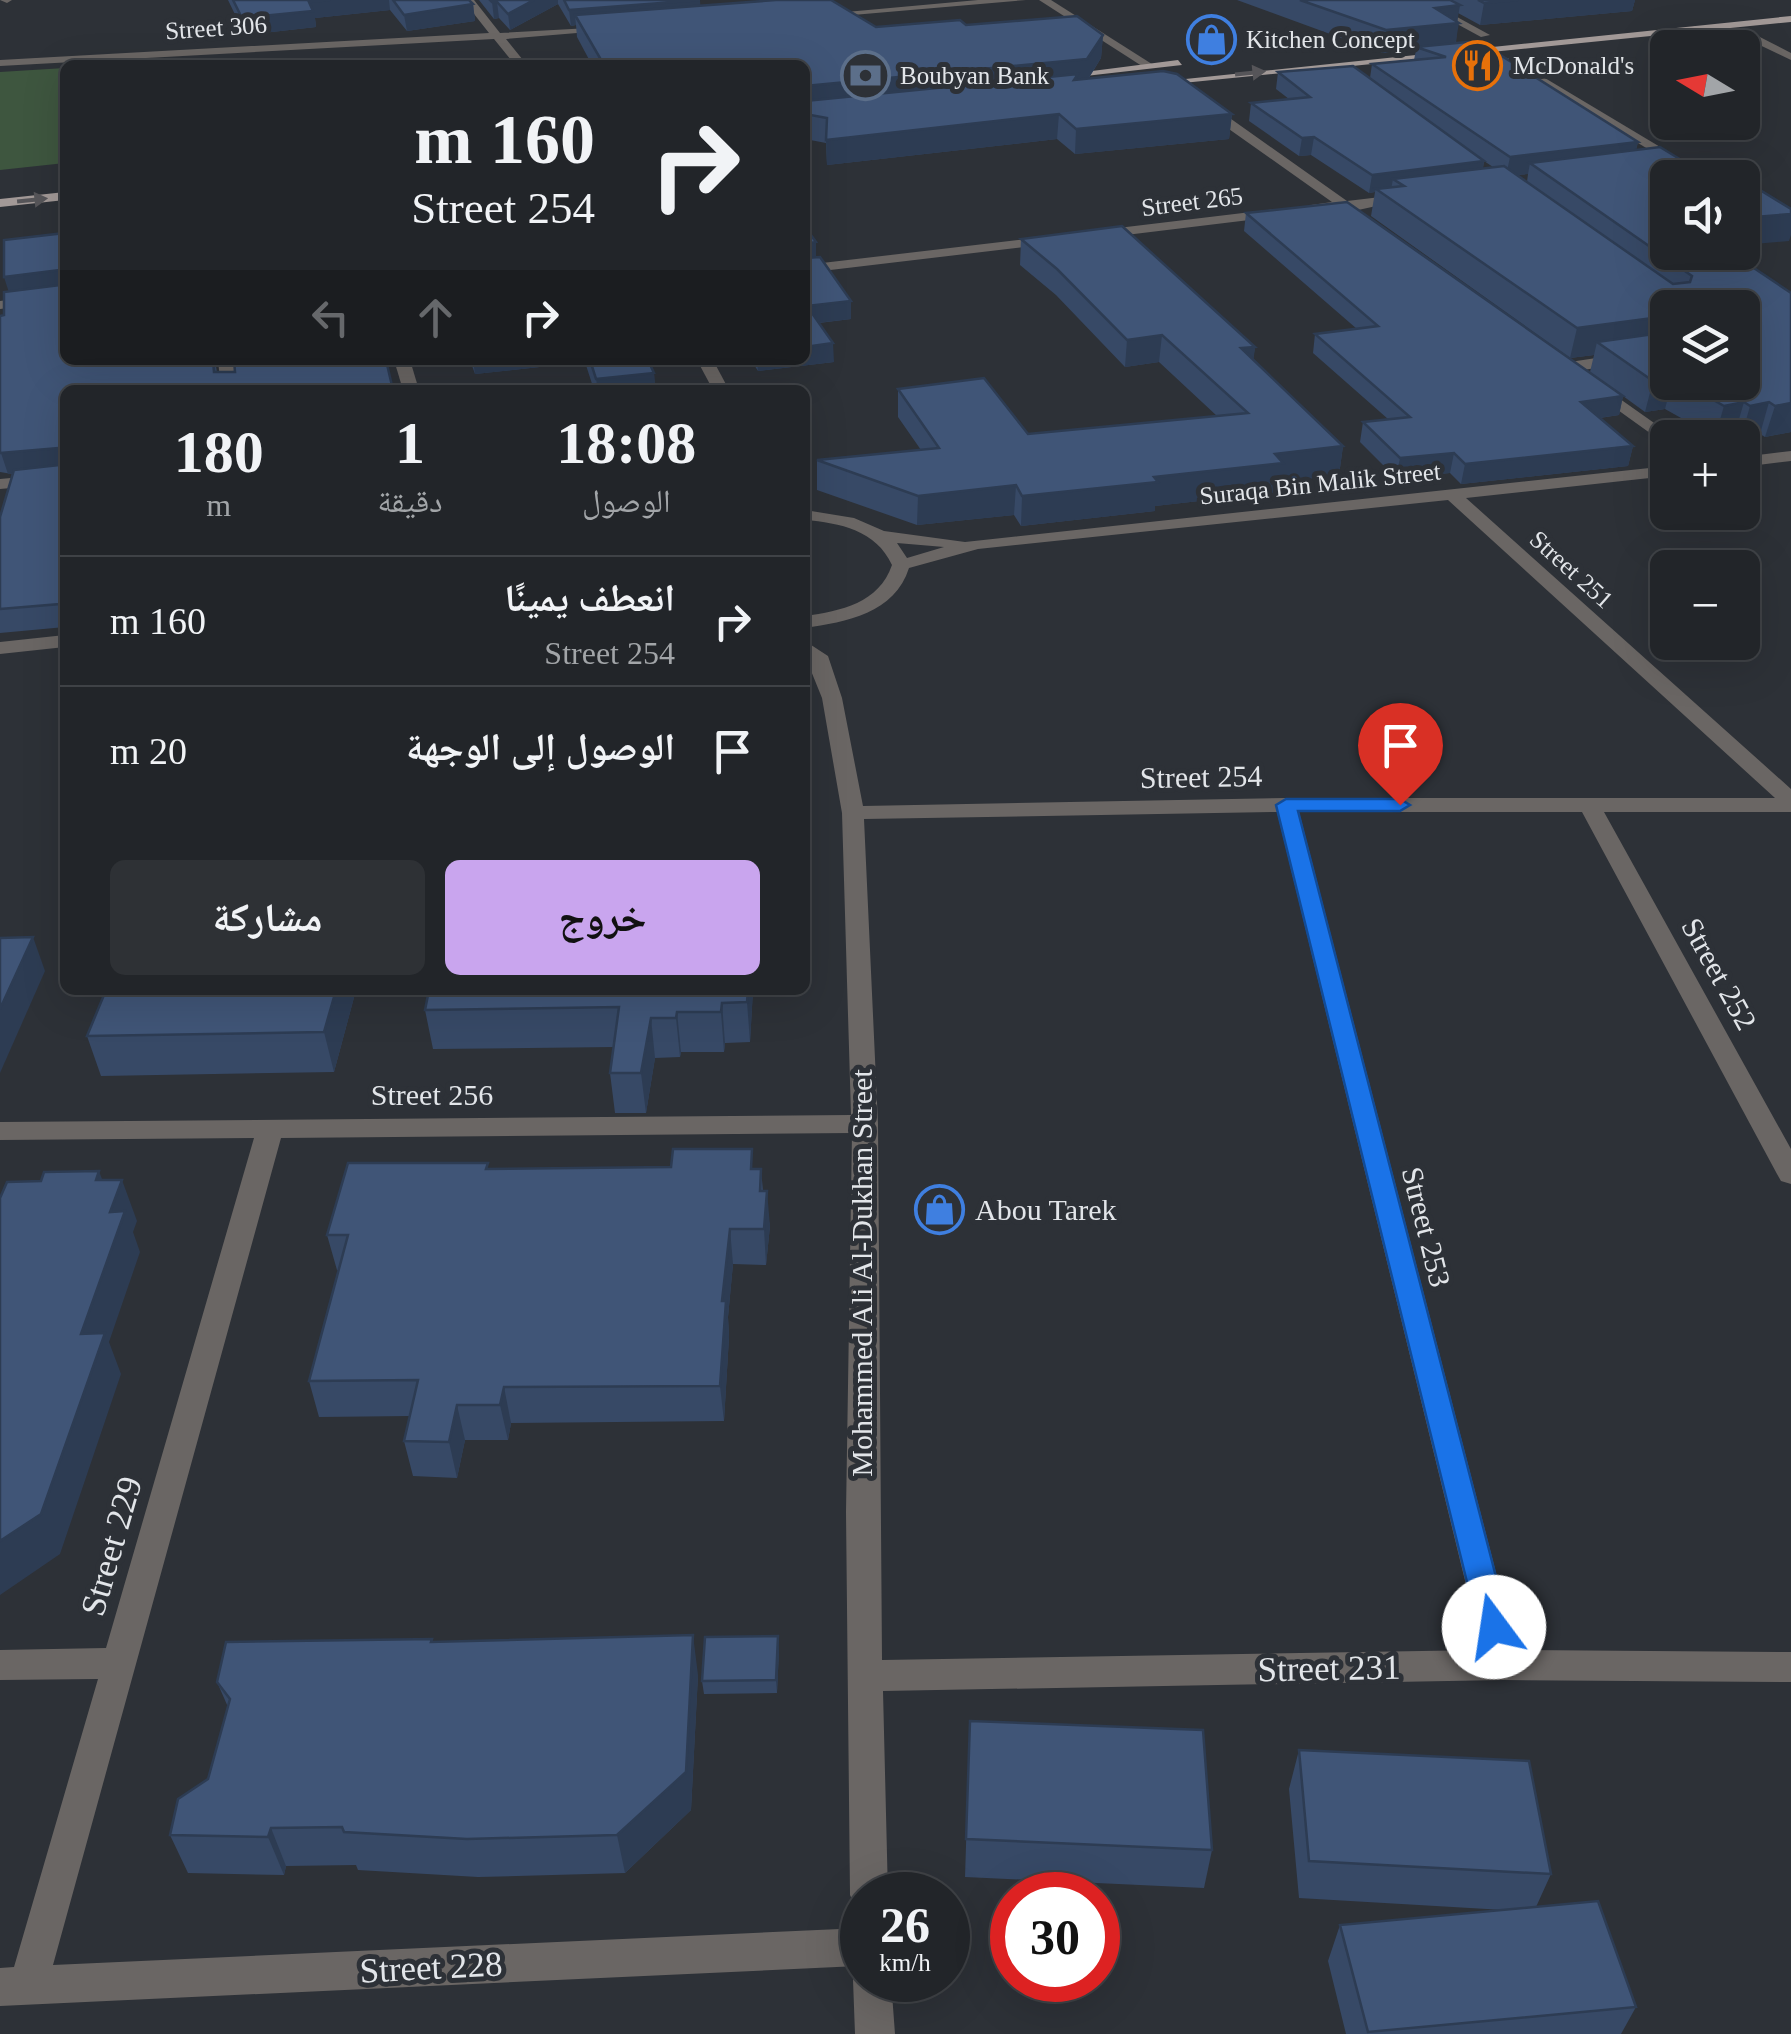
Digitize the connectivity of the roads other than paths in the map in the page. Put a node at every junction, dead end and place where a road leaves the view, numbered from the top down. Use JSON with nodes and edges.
{"nodes":[{"id":1,"x":468,"y":0,"type":"edge"},
{"id":2,"x":1021,"y":0,"type":"edge"},
{"id":3,"x":1044,"y":0,"type":"edge"},
{"id":4,"x":1418,"y":0,"type":"edge"},
{"id":5,"x":1791,"y":8,"type":"edge"},
{"id":6,"x":811,"y":15,"type":"edge"},
{"id":7,"x":1791,"y":20,"type":"edge"},
{"id":8,"x":1606,"y":23,"type":"dead end"},
{"id":9,"x":623,"y":29,"type":"edge"},
{"id":10,"x":1751,"y":29,"type":"junction"},
{"id":11,"x":1499,"y":33,"type":"edge"},
{"id":12,"x":494,"y":34,"type":"junction"},
{"id":13,"x":1484,"y":35,"type":"junction"},
{"id":14,"x":1467,"y":36,"type":"dead end"},
{"id":15,"x":1520,"y":47,"type":"junction"},
{"id":16,"x":1464,"y":52,"type":"junction"},
{"id":17,"x":1791,"y":57,"type":"edge"},
{"id":18,"x":517,"y":60,"type":"edge"},
{"id":19,"x":1512,"y":62,"type":"junction"},
{"id":20,"x":0,"y":63,"type":"edge"},
{"id":21,"x":1149,"y":66,"type":"junction"},
{"id":22,"x":1052,"y":77,"type":"edge"},
{"id":23,"x":1169,"y":81,"type":"junction"},
{"id":24,"x":1134,"y":84,"type":"edge"},
{"id":25,"x":1098,"y":88,"type":"edge"},
{"id":26,"x":1677,"y":160,"type":"edge"},
{"id":27,"x":1417,"y":196,"type":"edge"},
{"id":28,"x":60,"y":197,"type":"edge"},
{"id":29,"x":0,"y":203,"type":"edge"},
{"id":30,"x":1345,"y":205,"type":"junction"},
{"id":31,"x":1308,"y":210,"type":"edge"},
{"id":32,"x":1290,"y":212,"type":"edge"},
{"id":33,"x":1361,"y":216,"type":"edge"},
{"id":34,"x":1082,"y":236,"type":"edge"},
{"id":35,"x":1062,"y":238,"type":"edge"},
{"id":36,"x":810,"y":267,"type":"edge"},
{"id":37,"x":60,"y":298,"type":"edge"},
{"id":38,"x":0,"y":305,"type":"edge"},
{"id":39,"x":1650,"y":355,"type":"edge"},
{"id":40,"x":1554,"y":356,"type":"edge"},
{"id":41,"x":1570,"y":367,"type":"junction"},
{"id":42,"x":1650,"y":427,"type":"edge"},
{"id":43,"x":1791,"y":456,"type":"edge"},
{"id":44,"x":1760,"y":460,"type":"edge"},
{"id":45,"x":1650,"y":472,"type":"edge"},
{"id":46,"x":60,"y":478,"type":"edge"},
{"id":47,"x":0,"y":484,"type":"edge"},
{"id":48,"x":1452,"y":494,"type":"junction"},
{"id":49,"x":810,"y":513,"type":"edge"},
{"id":50,"x":881,"y":536,"type":"junction"},
{"id":51,"x":977,"y":544,"type":"junction"},
{"id":52,"x":901,"y":565,"type":"junction"},
{"id":53,"x":847,"y":614,"type":"junction"},
{"id":54,"x":810,"y":621,"type":"edge"},
{"id":55,"x":60,"y":642,"type":"edge"},
{"id":56,"x":0,"y":648,"type":"edge"},
{"id":57,"x":812,"y":652,"type":"edge"},
{"id":58,"x":1791,"y":803,"type":"edge"},
{"id":59,"x":1286,"y":805,"type":"junction"},
{"id":60,"x":1590,"y":805,"type":"junction"},
{"id":61,"x":853,"y":813,"type":"junction"},
{"id":62,"x":865,"y":1124,"type":"junction"},
{"id":63,"x":270,"y":1128,"type":"junction"},
{"id":64,"x":0,"y":1130,"type":"edge"},
{"id":65,"x":1791,"y":1174,"type":"edge"},
{"id":66,"x":119,"y":1663,"type":"junction"},
{"id":67,"x":0,"y":1665,"type":"edge"},
{"id":68,"x":1503,"y":1665,"type":"junction"},
{"id":69,"x":1791,"y":1667,"type":"edge"},
{"id":70,"x":868,"y":1676,"type":"junction"},
{"id":71,"x":869,"y":1872,"type":"edge"},
{"id":72,"x":840,"y":1948,"type":"edge"},
{"id":73,"x":14,"y":1987,"type":"edge"},
{"id":74,"x":873,"y":2002,"type":"edge"},
{"id":75,"x":875,"y":2034,"type":"edge"}],
"edges":[{"from":1,"to":12,"type":"street"},
{"from":2,"to":6,"type":"street"},
{"from":3,"to":21,"type":"street"},
{"from":4,"to":13,"type":"street"},
{"from":5,"to":8,"type":"main road"},
{"from":7,"to":10,"type":"main road"},
{"from":9,"to":12,"type":"street","name":"Street 306"},
{"from":10,"to":15,"type":"main road"},
{"from":10,"to":17,"type":"street"},
{"from":11,"to":13,"type":"main road"},
{"from":12,"to":18,"type":"street"},
{"from":12,"to":20,"type":"street","name":"Street 306"},
{"from":13,"to":14,"type":"main road"},
{"from":15,"to":16,"type":"main road"},
{"from":15,"to":19,"type":"street"},
{"from":16,"to":19,"type":"street"},
{"from":23,"to":16,"type":"main road","one_way":true},
{"from":19,"to":26,"type":"street"},
{"from":21,"to":22,"type":"main road"},
{"from":21,"to":25,"type":"main road"},
{"from":23,"to":24,"type":"main road"},
{"from":23,"to":30,"type":"street"},
{"from":27,"to":30,"type":"street"},
{"from":29,"to":28,"type":"main road","one_way":true},
{"from":30,"to":31,"type":"street"},
{"from":30,"to":33,"type":"street"},
{"from":32,"to":34,"type":"street","name":"Street 265"},
{"from":35,"to":36,"type":"street"},
{"from":37,"to":38,"type":"street"},
{"from":39,"to":41,"type":"street"},
{"from":40,"to":41,"type":"street"},
{"from":41,"to":42,"type":"street"},
{"from":43,"to":44,"type":"street"},
{"from":45,"to":48,"type":"street","name":"Suraqa Bin Malik Street"},
{"from":46,"to":47,"type":"street"},
{"from":48,"to":51,"type":"street","name":"Suraqa Bin Malik Street"},
{"from":48,"to":58,"type":"street","name":"Street 251"},
{"from":49,"to":50,"type":"street","name":"Suraqa Bin Malik Street"},
{"from":50,"to":51,"type":"street","name":"Suraqa Bin Malik Street"},
{"from":50,"to":52,"type":"street"},
{"from":51,"to":52,"type":"street","name":"Suraqa Bin Malik Street"},
{"from":52,"to":53,"type":"street"},
{"from":53,"to":54,"type":"street"},
{"from":53,"to":57,"type":"street","name":"Mohammed Ali Al-Dukhan Street"},
{"from":55,"to":56,"type":"street"},
{"from":57,"to":61,"type":"street","name":"Mohammed Ali Al-Dukhan Street"},
{"from":58,"to":60,"type":"street","name":"Street 254"},
{"from":59,"to":60,"type":"street","name":"Street 254"},
{"from":59,"to":61,"type":"street","name":"Street 254"},
{"from":59,"to":68,"type":"street","name":"Street 253"},
{"from":60,"to":65,"type":"street","name":"Street 252"},
{"from":61,"to":62,"type":"street","name":"Mohammed Ali Al-Dukhan Street"},
{"from":62,"to":63,"type":"street","name":"Street 256"},
{"from":62,"to":70,"type":"street","name":"Mohammed Ali Al-Dukhan Street"},
{"from":63,"to":64,"type":"street","name":"Street 256"},
{"from":63,"to":66,"type":"street","name":"Street 229"},
{"from":66,"to":67,"type":"street"},
{"from":66,"to":73,"type":"street","name":"Street 229"},
{"from":68,"to":69,"type":"street","name":"Street 231"},
{"from":68,"to":70,"type":"street","name":"Street 231"},
{"from":70,"to":71,"type":"street","name":"Mohammed Ali Al-Dukhan Street"},
{"from":72,"to":73,"type":"street","name":"Street 228"},
{"from":74,"to":75,"type":"street"}]}
